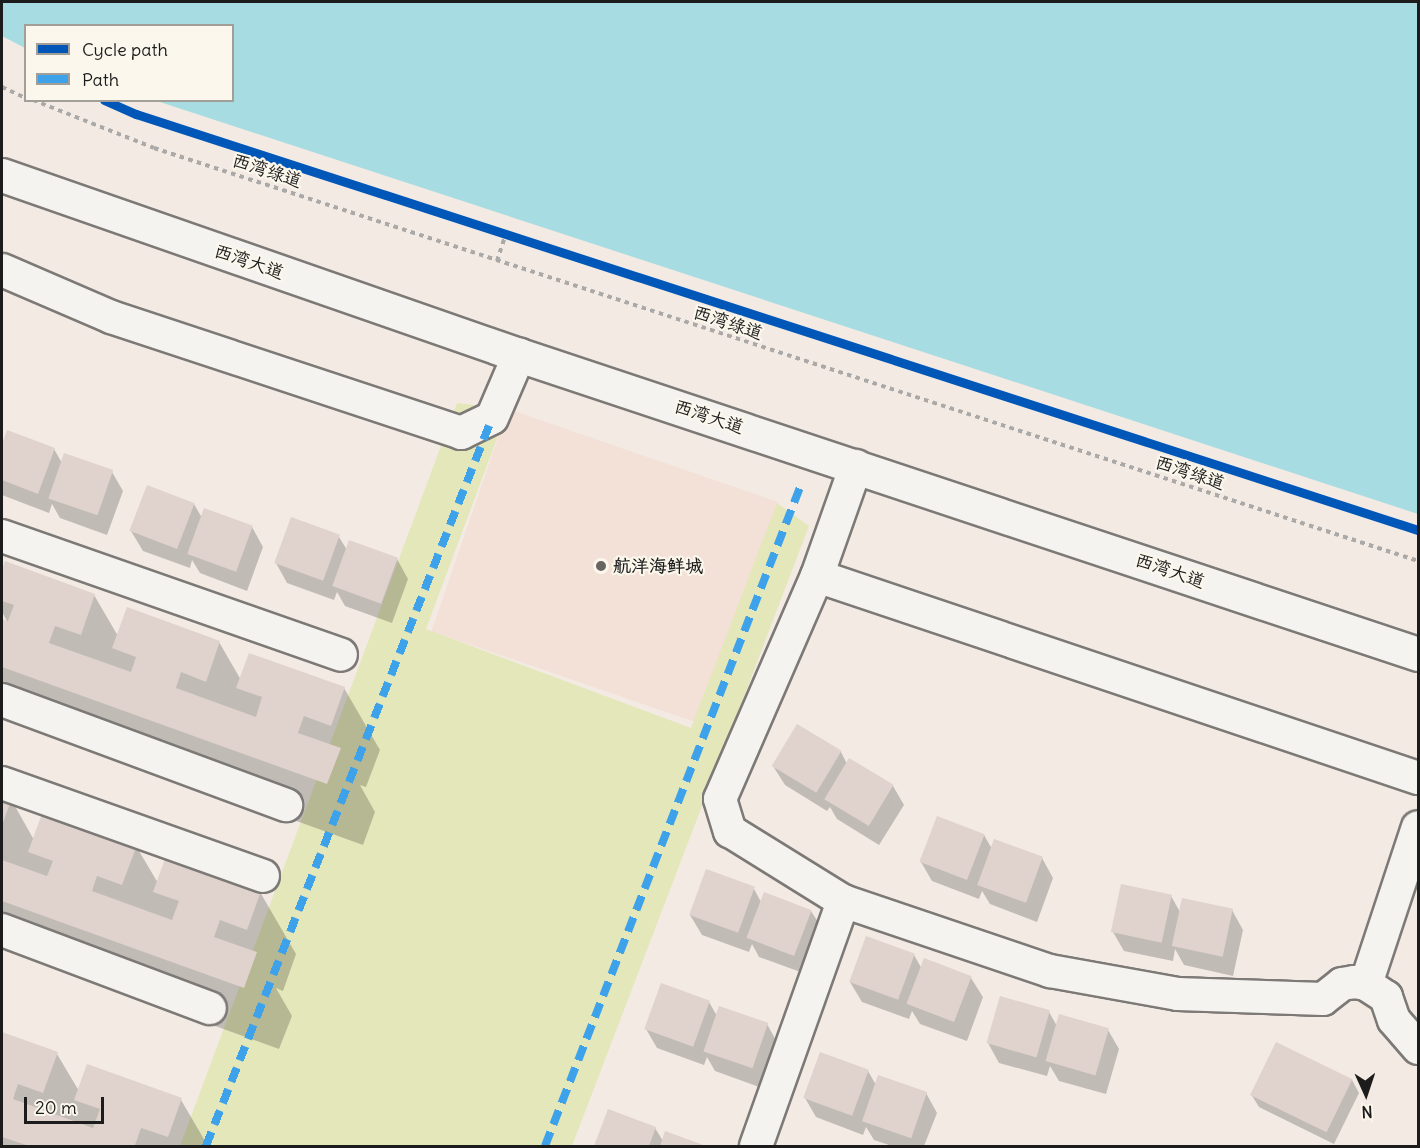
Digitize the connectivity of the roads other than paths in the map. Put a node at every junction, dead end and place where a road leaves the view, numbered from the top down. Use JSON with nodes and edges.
{"nodes":[{"id":1,"x":2,"y":175,"type":"edge"},
{"id":2,"x":2,"y":270,"type":"edge"},
{"id":3,"x":519,"y":355,"type":"junction"},
{"id":4,"x":856,"y":465,"type":"junction"},
{"id":5,"x":2,"y":536,"type":"edge"},
{"id":6,"x":817,"y":576,"type":"junction"},
{"id":7,"x":1419,"y":654,"type":"edge"},
{"id":8,"x":341,"y":655,"type":"dead end"},
{"id":9,"x":2,"y":700,"type":"edge"},
{"id":10,"x":1419,"y":778,"type":"edge"},
{"id":11,"x":2,"y":783,"type":"edge"},
{"id":12,"x":286,"y":805,"type":"dead end"},
{"id":13,"x":1419,"y":827,"type":"edge"},
{"id":14,"x":263,"y":876,"type":"dead end"},
{"id":15,"x":843,"y":901,"type":"junction"},
{"id":16,"x":2,"y":930,"type":"edge"},
{"id":17,"x":1366,"y":984,"type":"junction"},
{"id":18,"x":210,"y":1008,"type":"dead end"},
{"id":19,"x":1419,"y":1048,"type":"edge"},
{"id":20,"x":756,"y":1146,"type":"edge"}],
"edges":[{"from":1,"to":3,"type":"main road","name":"西湾大道"},
{"from":2,"to":3,"type":"lane"},
{"from":3,"to":4,"type":"main road","name":"西湾大道"},
{"from":4,"to":6,"type":"lane"},
{"from":4,"to":7,"type":"main road","name":"西湾大道"},
{"from":5,"to":8,"type":"lane"},
{"from":6,"to":10,"type":"lane"},
{"from":6,"to":15,"type":"lane"},
{"from":9,"to":12,"type":"lane"},
{"from":11,"to":14,"type":"lane"},
{"from":13,"to":17,"type":"lane"},
{"from":15,"to":17,"type":"lane"},
{"from":15,"to":20,"type":"lane"},
{"from":16,"to":18,"type":"lane"},
{"from":17,"to":19,"type":"lane"}]}
